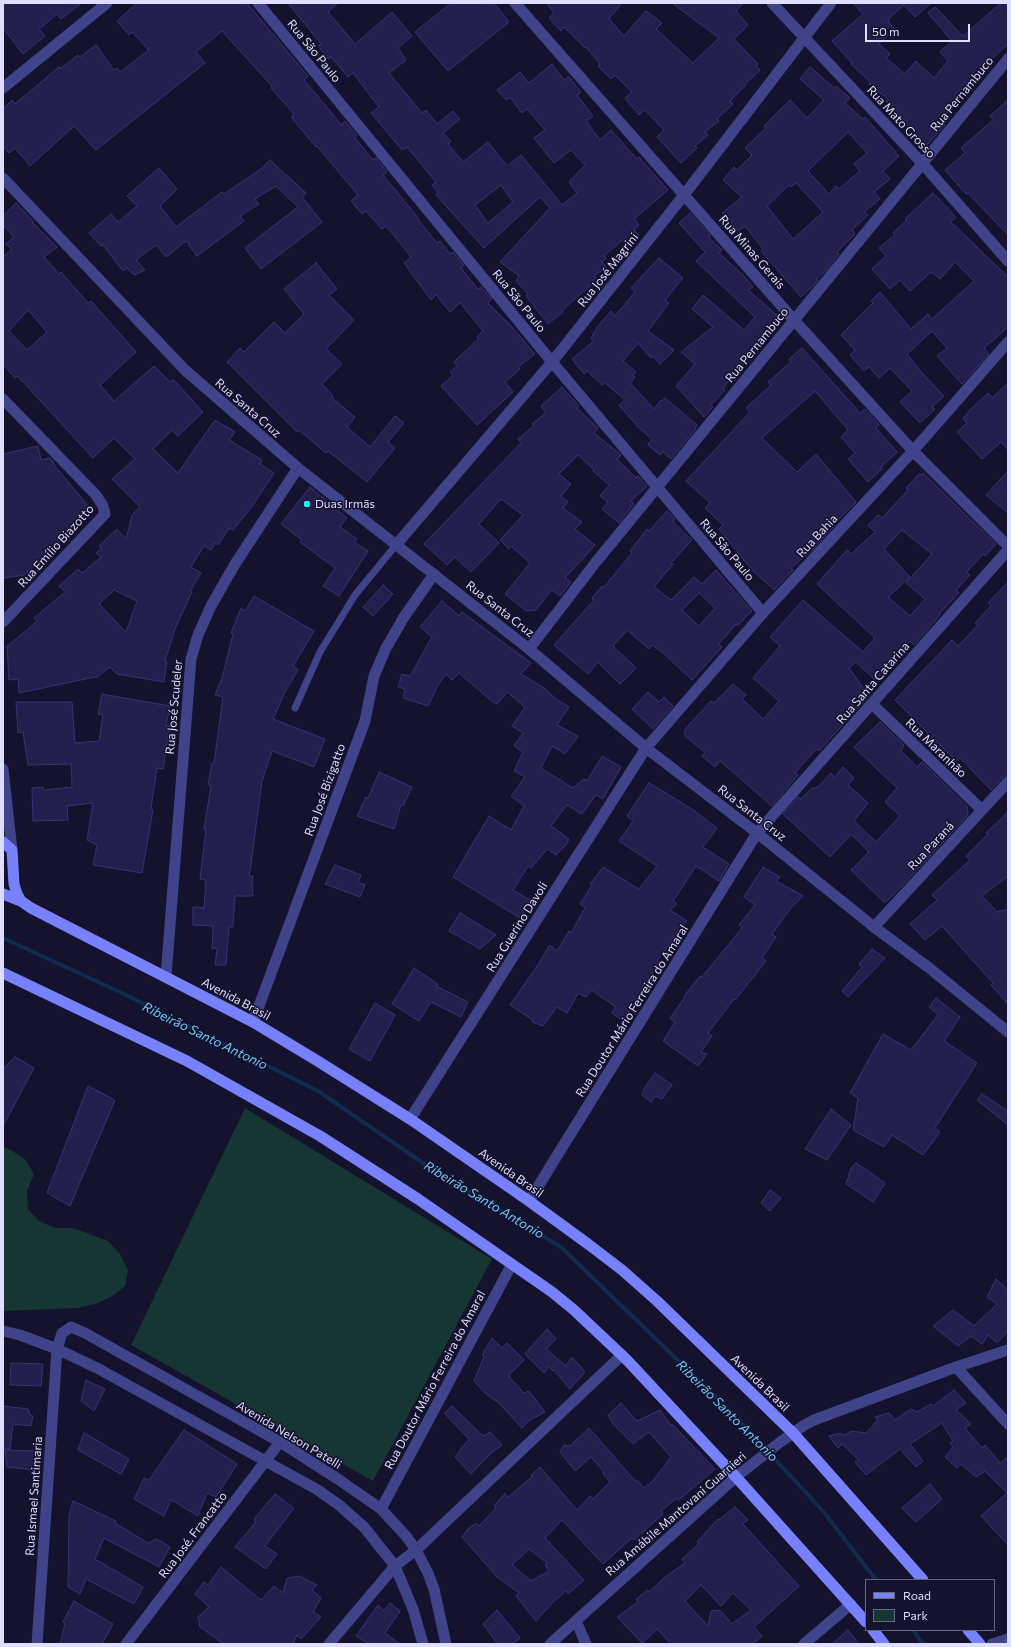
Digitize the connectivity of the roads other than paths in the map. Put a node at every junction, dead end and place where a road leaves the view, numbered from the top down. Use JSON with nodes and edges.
{"nodes":[{"id":1,"x":107,"y":3,"type":"edge"},
{"id":2,"x":258,"y":3,"type":"edge"},
{"id":3,"x":515,"y":3,"type":"edge"},
{"id":4,"x":772,"y":3,"type":"edge"},
{"id":5,"x":831,"y":3,"type":"edge"},
{"id":6,"x":804,"y":38,"type":"junction"},
{"id":7,"x":1008,"y":59,"type":"edge"},
{"id":8,"x":3,"y":88,"type":"edge"},
{"id":9,"x":922,"y":164,"type":"junction"},
{"id":10,"x":3,"y":178,"type":"edge"},
{"id":11,"x":7,"y":191,"type":"edge"},
{"id":12,"x":684,"y":195,"type":"junction"},
{"id":13,"x":1008,"y":261,"type":"edge"},
{"id":14,"x":794,"y":320,"type":"junction"},
{"id":15,"x":1008,"y":342,"type":"edge"},
{"id":16,"x":552,"y":362,"type":"junction"},
{"id":17,"x":3,"y":399,"type":"edge"},
{"id":18,"x":913,"y":451,"type":"junction"},
{"id":19,"x":298,"y":468,"type":"junction"},
{"id":20,"x":658,"y":488,"type":"junction"},
{"id":21,"x":396,"y":545,"type":"junction"},
{"id":22,"x":1008,"y":546,"type":"edge"},
{"id":23,"x":1008,"y":550,"type":"edge"},
{"id":24,"x":434,"y":574,"type":"junction"},
{"id":25,"x":763,"y":613,"type":"junction"},
{"id":26,"x":3,"y":622,"type":"edge"},
{"id":27,"x":529,"y":649,"type":"junction"},
{"id":28,"x":872,"y":704,"type":"junction"},
{"id":29,"x":295,"y":708,"type":"dead end"},
{"id":30,"x":646,"y":748,"type":"junction"},
{"id":31,"x":3,"y":769,"type":"edge"},
{"id":32,"x":1008,"y":782,"type":"edge"},
{"id":33,"x":982,"y":810,"type":"junction"},
{"id":34,"x":757,"y":834,"type":"junction"},
{"id":35,"x":7,"y":846,"type":"edge"},
{"id":36,"x":3,"y":894,"type":"edge"},
{"id":37,"x":21,"y":901,"type":"junction"},
{"id":38,"x":874,"y":927,"type":"junction"},
{"id":39,"x":3,"y":973,"type":"edge"},
{"id":40,"x":166,"y":976,"type":"junction"},
{"id":41,"x":253,"y":1022,"type":"junction"},
{"id":42,"x":1008,"y":1032,"type":"edge"},
{"id":43,"x":410,"y":1119,"type":"junction"},
{"id":44,"x":529,"y":1201,"type":"junction"},
{"id":45,"x":512,"y":1264,"type":"junction"},
{"id":46,"x":3,"y":1331,"type":"edge"},
{"id":47,"x":57,"y":1349,"type":"junction"},
{"id":48,"x":1008,"y":1350,"type":"edge"},
{"id":49,"x":622,"y":1355,"type":"junction"},
{"id":50,"x":956,"y":1367,"type":"junction"},
{"id":51,"x":1008,"y":1424,"type":"edge"},
{"id":52,"x":793,"y":1433,"type":"junction"},
{"id":53,"x":280,"y":1442,"type":"junction"},
{"id":54,"x":266,"y":1462,"type":"junction"},
{"id":55,"x":739,"y":1475,"type":"junction"},
{"id":56,"x":381,"y":1509,"type":"junction"},
{"id":57,"x":416,"y":1550,"type":"junction"},
{"id":58,"x":396,"y":1566,"type":"junction"},
{"id":59,"x":922,"y":1579,"type":"edge"},
{"id":60,"x":850,"y":1604,"type":"junction"},
{"id":61,"x":576,"y":1621,"type":"junction"},
{"id":62,"x":865,"y":1621,"type":"edge"},
{"id":63,"x":873,"y":1631,"type":"edge"},
{"id":64,"x":969,"y":1631,"type":"edge"},
{"id":65,"x":1008,"y":1639,"type":"edge"},
{"id":66,"x":37,"y":1644,"type":"edge"},
{"id":67,"x":126,"y":1644,"type":"edge"},
{"id":68,"x":329,"y":1644,"type":"edge"},
{"id":69,"x":423,"y":1644,"type":"edge"},
{"id":70,"x":446,"y":1644,"type":"edge"},
{"id":71,"x":550,"y":1644,"type":"edge"},
{"id":72,"x":586,"y":1644,"type":"edge"},
{"id":73,"x":804,"y":1644,"type":"edge"},
{"id":74,"x":884,"y":1644,"type":"edge"},
{"id":75,"x":980,"y":1644,"type":"edge"},
{"id":76,"x":992,"y":1644,"type":"edge"}],
"edges":[{"from":1,"to":8,"type":"street"},
{"from":2,"to":16,"type":"street","name":"Rua São Paulo"},
{"from":3,"to":12,"type":"street","name":"Rua Minas Gerais"},
{"from":4,"to":6,"type":"street","name":"Rua Mato Grosso"},
{"from":5,"to":6,"type":"street","name":"Rua José Magrini"},
{"from":6,"to":9,"type":"street","name":"Rua Mato Grosso"},
{"from":6,"to":12,"type":"street","name":"Rua José Magrini"},
{"from":7,"to":9,"type":"street","name":"Rua Pernambuco"},
{"from":9,"to":13,"type":"street","name":"Rua Mato Grosso"},
{"from":9,"to":14,"type":"street","name":"Rua Pernambuco"},
{"from":10,"to":11,"type":"street","name":"Rua Santa Cruz"},
{"from":11,"to":19,"type":"street","name":"Rua Santa Cruz"},
{"from":12,"to":14,"type":"street","name":"Rua Minas Gerais"},
{"from":12,"to":16,"type":"street","name":"Rua José Magrini"},
{"from":14,"to":18,"type":"street","name":"Rua Minas Gerais"},
{"from":14,"to":20,"type":"street","name":"Rua Pernambuco"},
{"from":15,"to":18,"type":"street","name":"Rua Bahia"},
{"from":16,"to":20,"type":"street","name":"Rua São Paulo"},
{"from":16,"to":21,"type":"street","name":"Rua José Magrini"},
{"from":17,"to":26,"type":"street","name":"Rua Emílio Biazotto"},
{"from":18,"to":22,"type":"street","name":"Rua Minas Gerais"},
{"from":18,"to":25,"type":"street","name":"Rua Bahia"},
{"from":19,"to":21,"type":"street","name":"Rua Santa Cruz"},
{"from":19,"to":40,"type":"street","name":"Rua José Scudeler"},
{"from":20,"to":25,"type":"street","name":"Rua São Paulo"},
{"from":20,"to":27,"type":"street","name":"Rua Pernambuco"},
{"from":21,"to":24,"type":"street","name":"Rua Santa Cruz"},
{"from":21,"to":29,"type":"lane"},
{"from":23,"to":28,"type":"street","name":"Rua Santa Catarina"},
{"from":24,"to":27,"type":"street","name":"Rua Santa Cruz"},
{"from":24,"to":41,"type":"street","name":"Rua José Bizigatto"},
{"from":25,"to":30,"type":"street","name":"Rua Bahia"},
{"from":27,"to":30,"type":"street","name":"Rua Santa Cruz"},
{"from":28,"to":33,"type":"street","name":"Rua Maranhão"},
{"from":28,"to":34,"type":"street","name":"Rua Santa Catarina"},
{"from":30,"to":34,"type":"street","name":"Rua Santa Cruz"},
{"from":30,"to":43,"type":"street","name":"Rua Guerino Davoli"},
{"from":31,"to":35,"type":"street"},
{"from":32,"to":33,"type":"street","name":"Rua Paraná"},
{"from":33,"to":38,"type":"street","name":"Rua Paraná"},
{"from":34,"to":38,"type":"street","name":"Rua Santa Cruz"},
{"from":34,"to":44,"type":"street","name":"Rua Doutor Mário Ferreira do Amaral"},
{"from":35,"to":37,"type":"main road"},
{"from":36,"to":37,"type":"main road","name":"Avenida Brasil"},
{"from":37,"to":40,"type":"main road","name":"Avenida Brasil"},
{"from":38,"to":42,"type":"street","name":"Rua Santa Cruz"},
{"from":39,"to":45,"type":"main road"},
{"from":40,"to":41,"type":"main road","name":"Avenida Brasil"},
{"from":41,"to":43,"type":"main road","name":"Avenida Brasil"},
{"from":43,"to":44,"type":"main road","name":"Avenida Brasil"},
{"from":44,"to":52,"type":"main road","name":"Avenida Brasil"},
{"from":45,"to":49,"type":"main road"},
{"from":45,"to":56,"type":"street","name":"Rua Doutor Mário Ferreira do Amaral"},
{"from":46,"to":47,"type":"street"},
{"from":47,"to":53,"type":"street","name":"Avenida Nelson Patelli"},
{"from":47,"to":54,"type":"street"},
{"from":47,"to":66,"type":"street","name":"Rua Ismael Santimaria"},
{"from":48,"to":50,"type":"street","name":"Rua Amábile Mantovani Guarnieri"},
{"from":49,"to":55,"type":"main road"},
{"from":49,"to":57,"type":"street"},
{"from":50,"to":51,"type":"street"},
{"from":50,"to":52,"type":"street","name":"Rua Amábile Mantovani Guarnieri"},
{"from":52,"to":55,"type":"street","name":"Rua Amábile Mantovani Guarnieri"},
{"from":52,"to":59,"type":"main road","name":"Avenida Brasil"},
{"from":53,"to":54,"type":"street","name":"Rua José. Francatto"},
{"from":53,"to":56,"type":"street","name":"Avenida Nelson Patelli"},
{"from":54,"to":58,"type":"street"},
{"from":54,"to":67,"type":"street","name":"Rua José. Francatto"},
{"from":55,"to":60,"type":"main road"},
{"from":55,"to":61,"type":"street","name":"Rua Amábile Mantovani Guarnieri"},
{"from":56,"to":57,"type":"street","name":"Avenida Nelson Patelli"},
{"from":57,"to":58,"type":"street"},
{"from":57,"to":70,"type":"street","name":"Avenida Nelson Patelli"},
{"from":58,"to":68,"type":"street"},
{"from":58,"to":69,"type":"street"},
{"from":60,"to":62,"type":"main road"},
{"from":60,"to":73,"type":"street"},
{"from":61,"to":71,"type":"street","name":"Rua Amábile Mantovani Guarnieri"},
{"from":61,"to":72,"type":"street"},
{"from":63,"to":74,"type":"main road"},
{"from":64,"to":75,"type":"main road"},
{"from":65,"to":76,"type":"street"}]}
